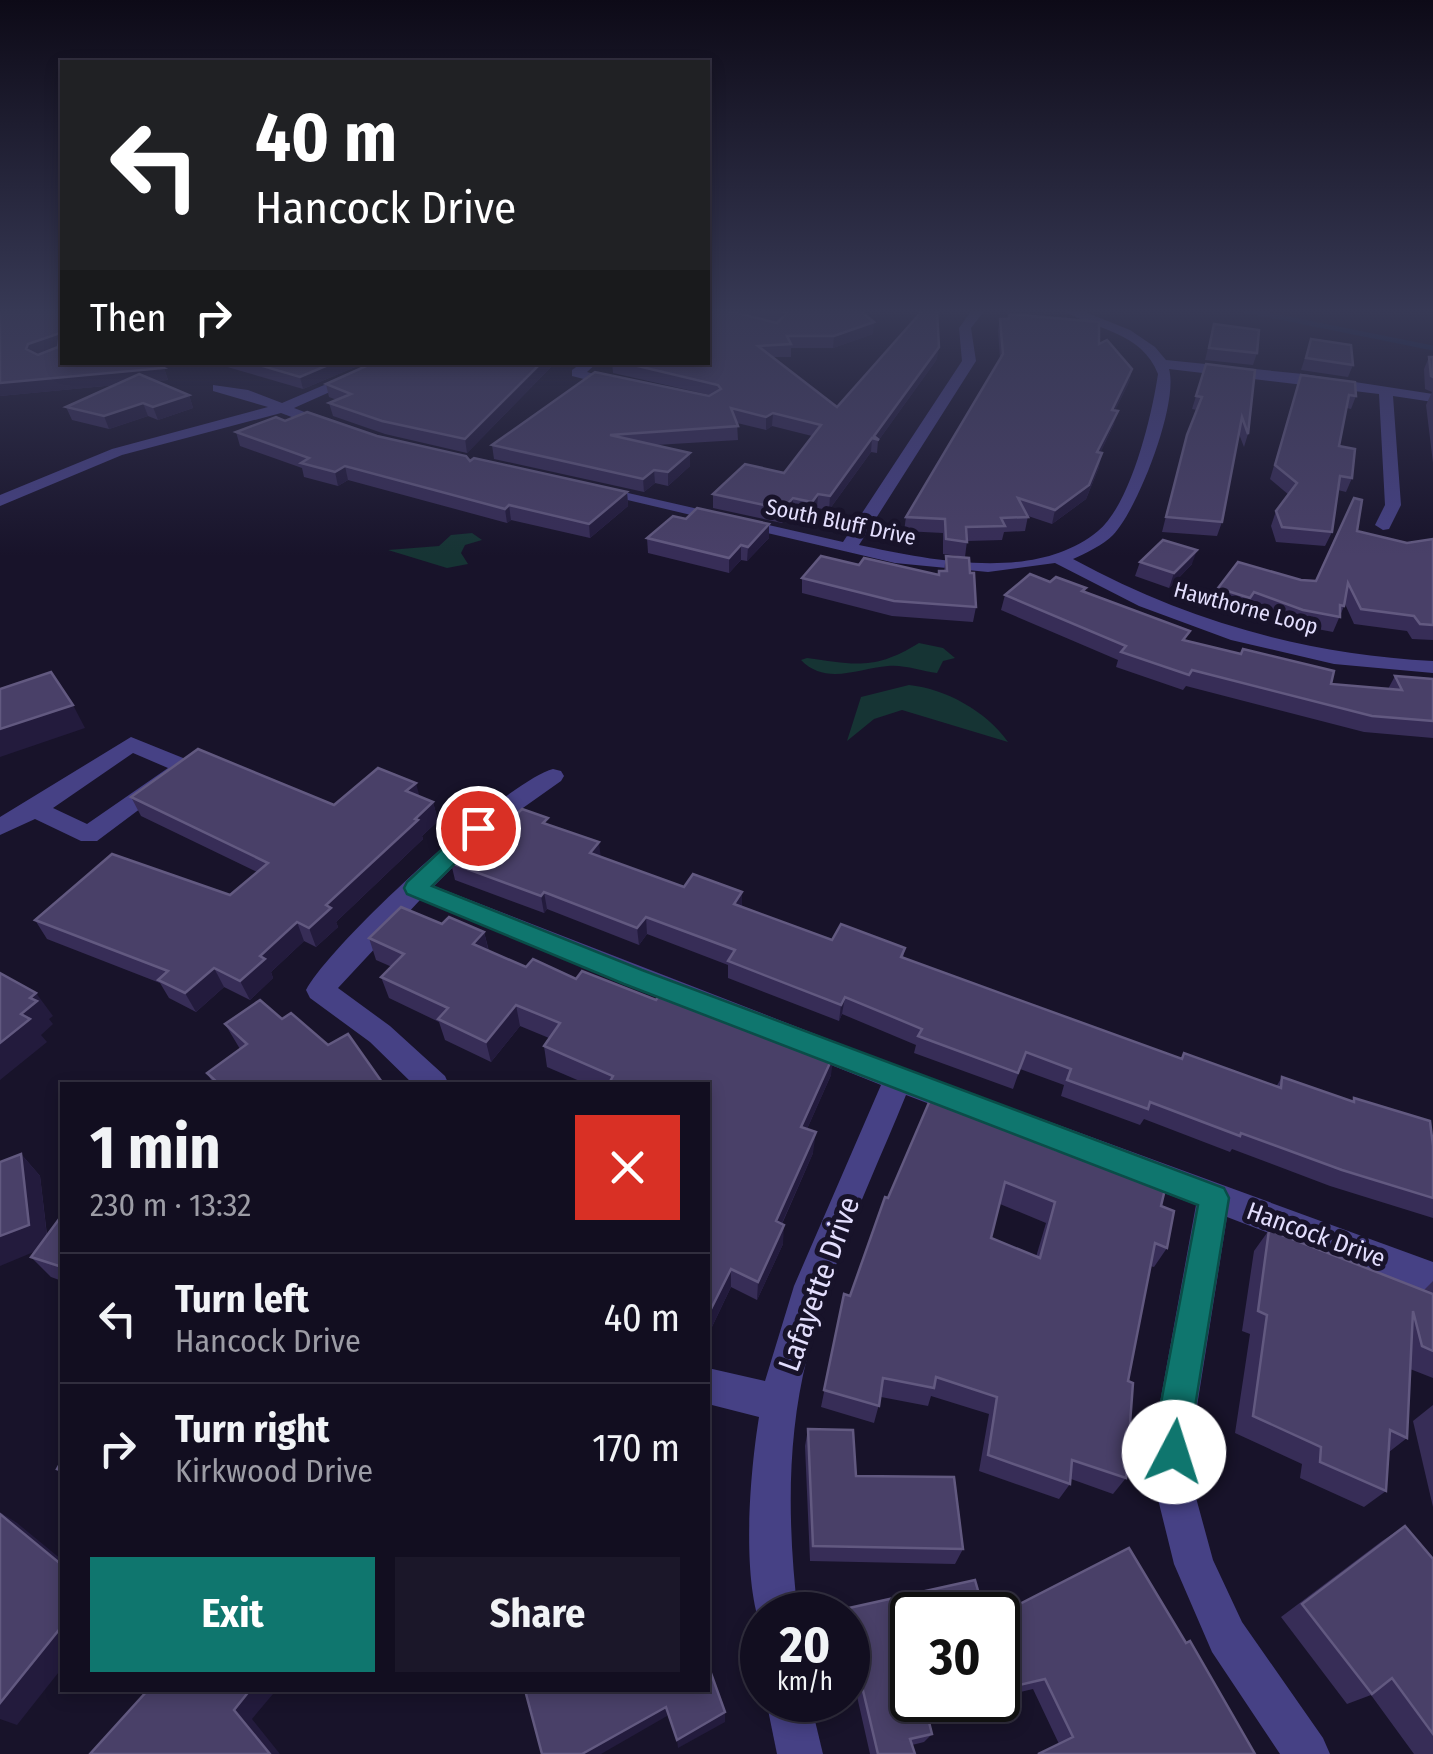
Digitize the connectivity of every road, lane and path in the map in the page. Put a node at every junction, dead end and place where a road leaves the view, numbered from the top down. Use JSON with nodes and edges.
{"nodes":[{"id":1,"x":230,"y":392,"type":"edge"},
{"id":2,"x":320,"y":392,"type":"edge"},
{"id":3,"x":949,"y":392,"type":"edge"},
{"id":4,"x":1162,"y":392,"type":"edge"},
{"id":5,"x":1386,"y":392,"type":"edge"},
{"id":6,"x":1397,"y":392,"type":"edge"},
{"id":7,"x":1433,"y":398,"type":"edge"},
{"id":8,"x":282,"y":408,"type":"junction"},
{"id":9,"x":350,"y":434,"type":"edge"},
{"id":10,"x":570,"y":485,"type":"edge"},
{"id":11,"x":0,"y":501,"type":"edge"},
{"id":12,"x":1383,"y":525,"type":"dead end"},
{"id":13,"x":848,"y":548,"type":"junction"},
{"id":14,"x":1058,"y":557,"type":"junction"},
{"id":15,"x":1433,"y":667,"type":"edge"},
{"id":16,"x":553,"y":776,"type":"dead end"},
{"id":17,"x":35,"y":809,"type":"junction"},
{"id":18,"x":0,"y":827,"type":"edge"},
{"id":19,"x":415,"y":888,"type":"junction"},
{"id":20,"x":898,"y":1080,"type":"junction"},
{"id":21,"x":431,"y":1082,"type":"edge"},
{"id":22,"x":1214,"y":1198,"type":"junction"},
{"id":23,"x":1433,"y":1279,"type":"edge"},
{"id":24,"x":710,"y":1387,"type":"edge"},
{"id":25,"x":779,"y":1404,"type":"junction"},
{"id":26,"x":774,"y":1592,"type":"edge"},
{"id":27,"x":793,"y":1722,"type":"edge"},
{"id":28,"x":800,"y":1754,"type":"edge"},
{"id":29,"x":1306,"y":1754,"type":"edge"}],
"edges":[{"from":1,"to":8,"type":"street"},
{"from":2,"to":8,"type":"street"},
{"from":3,"to":13,"type":"street"},
{"from":4,"to":14,"type":"street","name":"South Bluff Drive"},
{"from":5,"to":12,"type":"street"},
{"from":6,"to":7,"type":"street"},
{"from":8,"to":9,"type":"street"},
{"from":8,"to":11,"type":"street"},
{"from":10,"to":13,"type":"street","name":"South Bluff Drive"},
{"from":13,"to":14,"type":"street","name":"South Bluff Drive"},
{"from":14,"to":15,"type":"street","name":"Hawthorne Loop"},
{"from":16,"to":19,"type":"street"},
{"from":17,"to":17,"type":"street"},
{"from":17,"to":18,"type":"street"},
{"from":19,"to":20,"type":"street","name":"Hancock Drive"},
{"from":19,"to":21,"type":"street"},
{"from":20,"to":22,"type":"street","name":"Hancock Drive"},
{"from":20,"to":25,"type":"street","name":"Lafayette Drive"},
{"from":22,"to":23,"type":"street","name":"Hancock Drive"},
{"from":22,"to":29,"type":"street"},
{"from":24,"to":25,"type":"street"},
{"from":25,"to":26,"type":"street","name":"Lafayette Drive"},
{"from":27,"to":28,"type":"street"}]}
